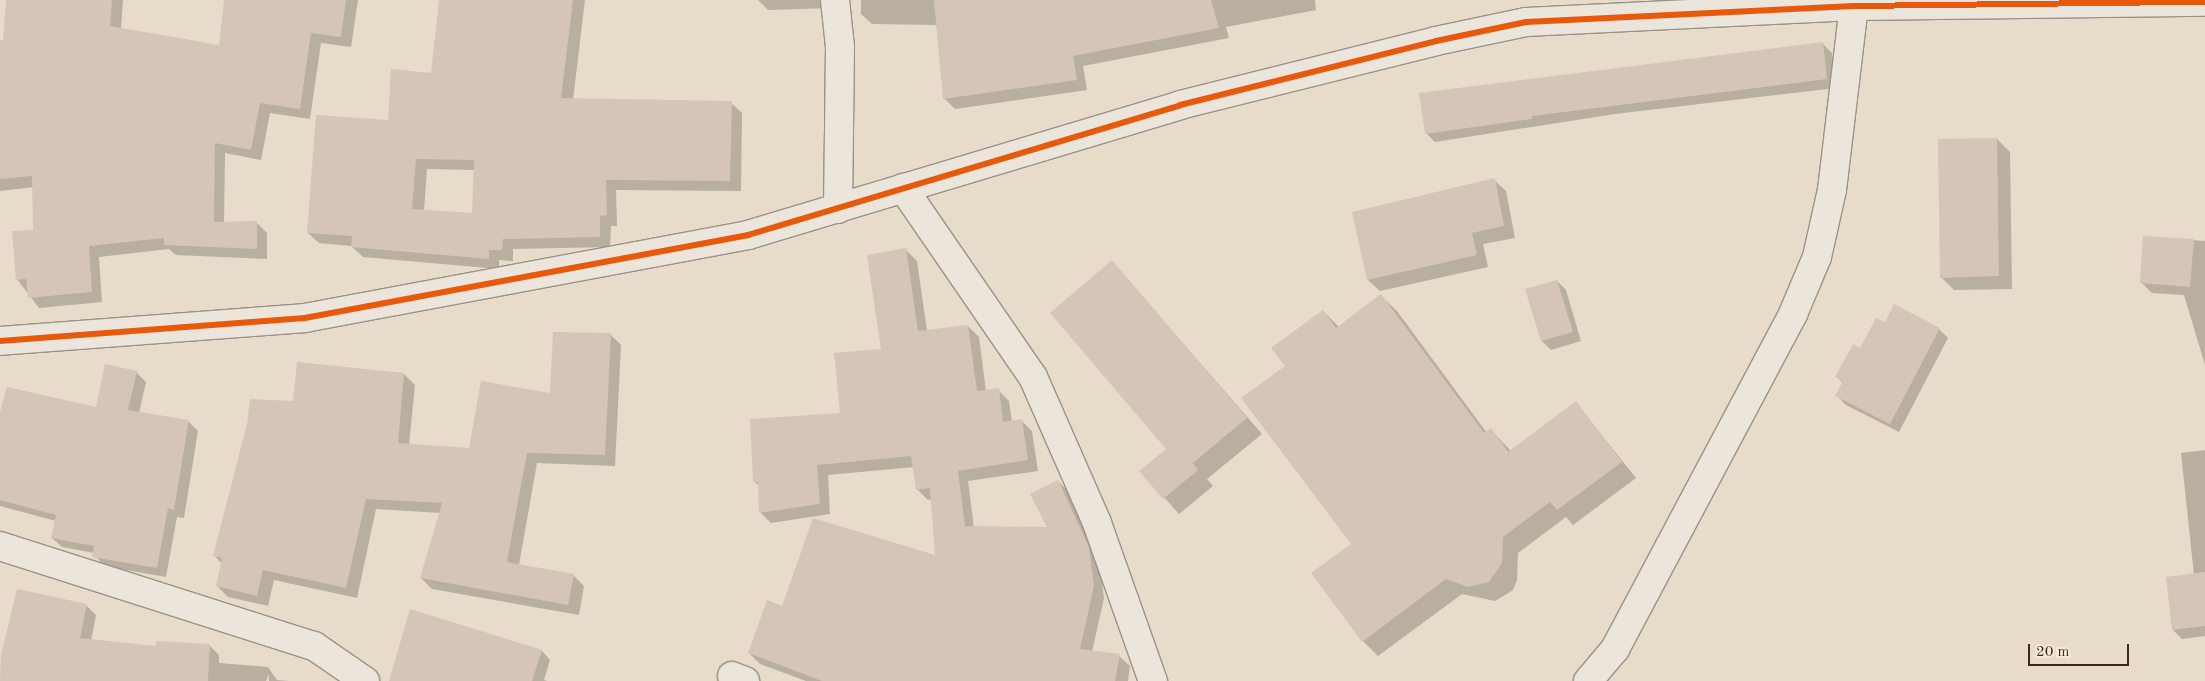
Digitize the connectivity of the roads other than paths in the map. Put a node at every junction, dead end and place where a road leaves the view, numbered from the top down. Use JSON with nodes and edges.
{"nodes":[{"id":1,"x":835,"y":0,"type":"edge"},
{"id":2,"x":2205,"y":2,"type":"edge"},
{"id":3,"x":1854,"y":6,"type":"junction"},
{"id":4,"x":1528,"y":11,"type":"edge"},
{"id":5,"x":903,"y":188,"type":"junction"},
{"id":6,"x":838,"y":209,"type":"junction"},
{"id":7,"x":0,"y":341,"type":"edge"},
{"id":8,"x":0,"y":546,"type":"edge"},
{"id":9,"x":365,"y":681,"type":"edge"},
{"id":10,"x":1153,"y":681,"type":"edge"},
{"id":11,"x":1588,"y":681,"type":"edge"}],
"edges":[{"from":1,"to":6,"type":"street"},
{"from":2,"to":3,"type":"street"},
{"from":3,"to":4,"type":"street"},
{"from":3,"to":11,"type":"street"},
{"from":4,"to":5,"type":"street"},
{"from":5,"to":6,"type":"street"},
{"from":5,"to":10,"type":"street"},
{"from":6,"to":7,"type":"street"},
{"from":8,"to":9,"type":"street"}]}
